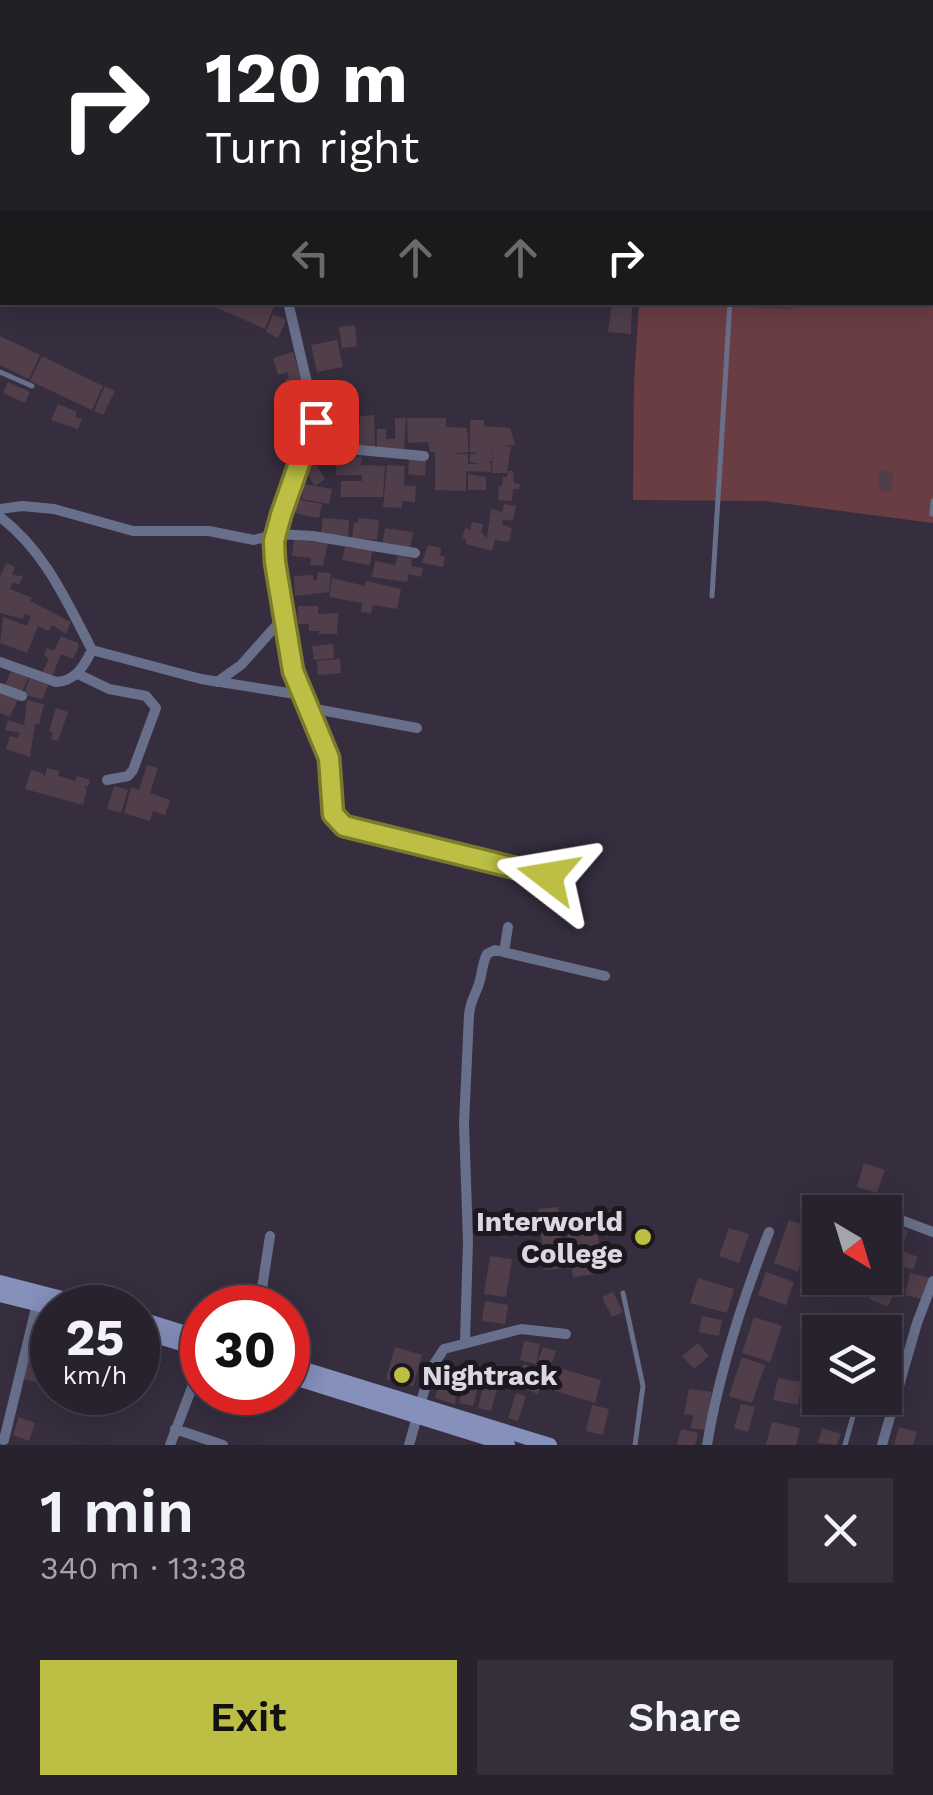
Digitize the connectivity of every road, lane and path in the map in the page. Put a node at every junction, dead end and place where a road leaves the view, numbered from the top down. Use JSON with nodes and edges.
{"nodes":[{"id":1,"x":289,"y":305,"type":"edge"},
{"id":2,"x":730,"y":305,"type":"edge"},
{"id":3,"x":0,"y":372,"type":"edge"},
{"id":4,"x":32,"y":386,"type":"dead end"},
{"id":5,"x":327,"y":446,"type":"junction"},
{"id":6,"x":424,"y":456,"type":"dead end"},
{"id":7,"x":933,"y":501,"type":"edge"},
{"id":8,"x":0,"y":509,"type":"edge"},
{"id":9,"x":932,"y":514,"type":"edge"},
{"id":10,"x":0,"y":517,"type":"edge"},
{"id":11,"x":277,"y":534,"type":"junction"},
{"id":12,"x":415,"y":553,"type":"dead end"},
{"id":13,"x":712,"y":596,"type":"dead end"},
{"id":14,"x":283,"y":618,"type":"junction"},
{"id":15,"x":92,"y":650,"type":"junction"},
{"id":16,"x":0,"y":662,"type":"edge"},
{"id":17,"x":78,"y":674,"type":"junction"},
{"id":18,"x":216,"y":682,"type":"junction"},
{"id":19,"x":0,"y":688,"type":"edge"},
{"id":20,"x":302,"y":695,"type":"junction"},
{"id":21,"x":22,"y":696,"type":"dead end"},
{"id":22,"x":310,"y":708,"type":"junction"},
{"id":23,"x":418,"y":728,"type":"dead end"},
{"id":24,"x":107,"y":780,"type":"dead end"},
{"id":25,"x":548,"y":876,"type":"dead end"},
{"id":26,"x":508,"y":927,"type":"dead end"},
{"id":27,"x":504,"y":952,"type":"junction"},
{"id":28,"x":605,"y":976,"type":"dead end"},
{"id":29,"x":902,"y":1220,"type":"edge"},
{"id":30,"x":769,"y":1232,"type":"dead end"},
{"id":31,"x":933,"y":1232,"type":"edge"},
{"id":32,"x":270,"y":1236,"type":"dead end"},
{"id":33,"x":933,"y":1281,"type":"edge"},
{"id":34,"x":0,"y":1282,"type":"edge"},
{"id":35,"x":263,"y":1285,"type":"edge"},
{"id":36,"x":10,"y":1293,"type":"edge"},
{"id":37,"x":624,"y":1293,"type":"dead end"},
{"id":38,"x":566,"y":1334,"type":"dead end"},
{"id":39,"x":465,"y":1342,"type":"junction"},
{"id":40,"x":30,"y":1355,"type":"edge"},
{"id":41,"x":310,"y":1376,"type":"edge"},
{"id":42,"x":421,"y":1410,"type":"junction"},
{"id":43,"x":180,"y":1415,"type":"edge"},
{"id":44,"x":853,"y":1415,"type":"edge"},
{"id":45,"x":175,"y":1428,"type":"junction"},
{"id":46,"x":0,"y":1439,"type":"edge"},
{"id":47,"x":170,"y":1445,"type":"edge"},
{"id":48,"x":223,"y":1445,"type":"edge"},
{"id":49,"x":409,"y":1445,"type":"edge"},
{"id":50,"x":508,"y":1445,"type":"edge"},
{"id":51,"x":549,"y":1445,"type":"edge"},
{"id":52,"x":636,"y":1445,"type":"edge"},
{"id":53,"x":707,"y":1445,"type":"edge"},
{"id":54,"x":844,"y":1445,"type":"edge"},
{"id":55,"x":882,"y":1445,"type":"edge"}],
"edges":[{"from":1,"to":5,"type":"street"},
{"from":2,"to":13,"type":"lane"},
{"from":3,"to":4,"type":"lane"},
{"from":5,"to":6,"type":"street"},
{"from":5,"to":11,"type":"street"},
{"from":7,"to":9,"type":"lane"},
{"from":8,"to":11,"type":"street"},
{"from":10,"to":15,"type":"street"},
{"from":11,"to":12,"type":"street"},
{"from":11,"to":14,"type":"street"},
{"from":14,"to":18,"type":"street"},
{"from":14,"to":20,"type":"street"},
{"from":15,"to":17,"type":"street"},
{"from":15,"to":18,"type":"street"},
{"from":16,"to":17,"type":"street"},
{"from":17,"to":24,"type":"street"},
{"from":18,"to":20,"type":"street"},
{"from":19,"to":21,"type":"street"},
{"from":20,"to":22,"type":"street"},
{"from":22,"to":23,"type":"street"},
{"from":22,"to":25,"type":"street"},
{"from":26,"to":27,"type":"street"},
{"from":27,"to":28,"type":"street"},
{"from":27,"to":39,"type":"street"},
{"from":29,"to":31,"type":"street"},
{"from":30,"to":53,"type":"street"},
{"from":32,"to":35,"type":"street"},
{"from":33,"to":55,"type":"street"},
{"from":34,"to":36,"type":"main road"},
{"from":37,"to":52,"type":"lane"},
{"from":38,"to":39,"type":"street"},
{"from":39,"to":42,"type":"street"},
{"from":40,"to":46,"type":"street"},
{"from":41,"to":42,"type":"main road"},
{"from":42,"to":49,"type":"street"},
{"from":42,"to":50,"type":"main road"},
{"from":42,"to":51,"type":"main road"},
{"from":43,"to":45,"type":"street"},
{"from":44,"to":54,"type":"lane"},
{"from":45,"to":47,"type":"street"},
{"from":45,"to":48,"type":"street"}]}
